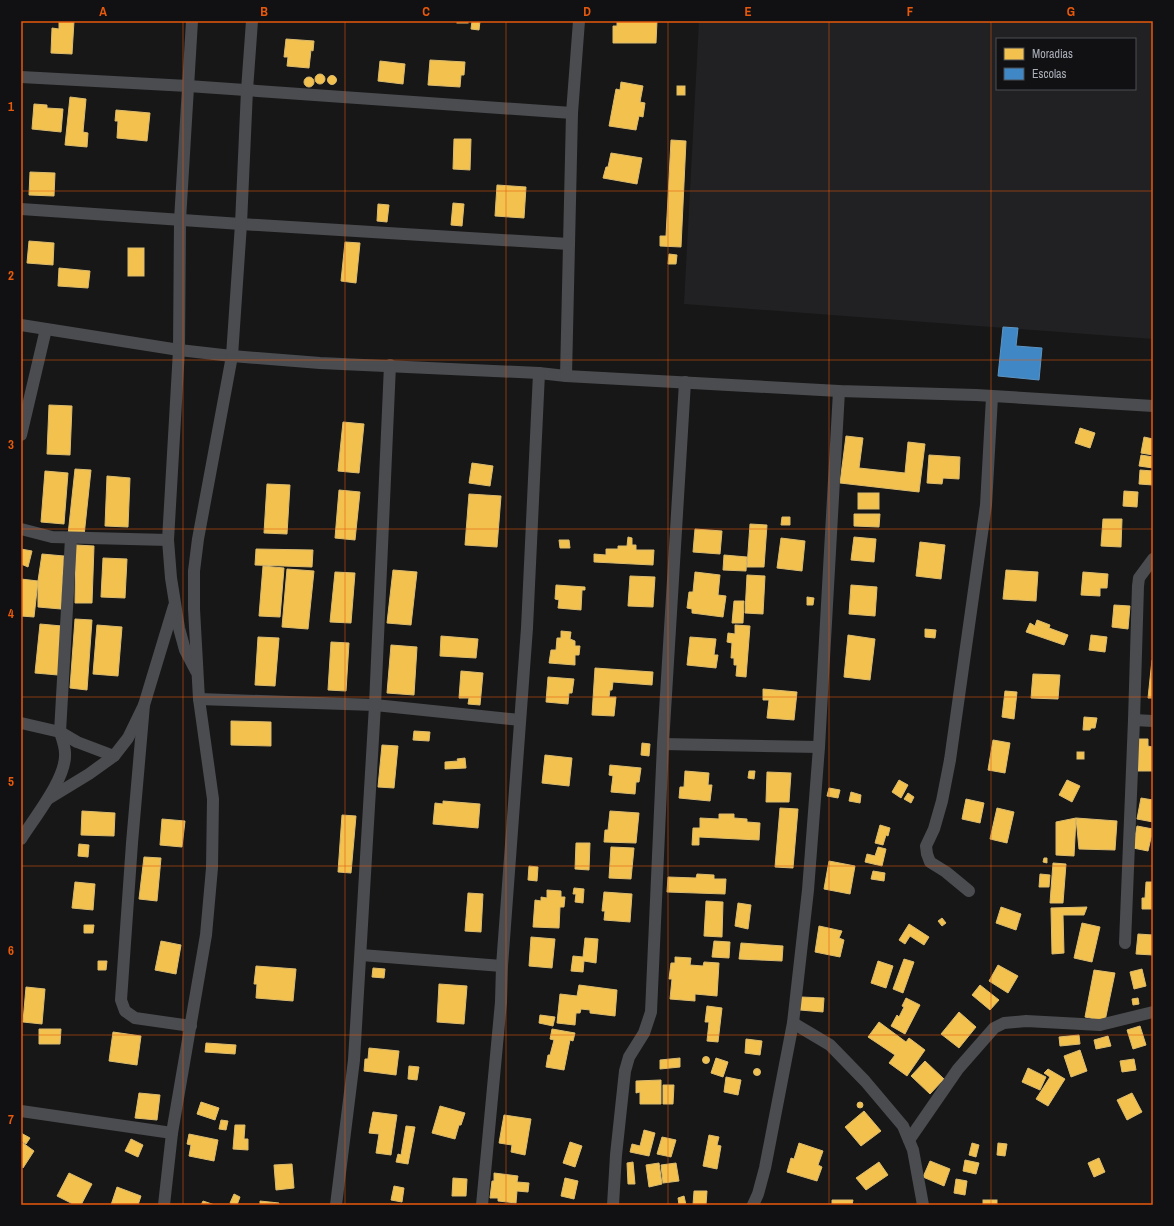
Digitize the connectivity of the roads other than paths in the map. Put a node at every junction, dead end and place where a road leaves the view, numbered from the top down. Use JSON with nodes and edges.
{"nodes":[{"id":1,"x":192,"y":21,"type":"edge"},
{"id":2,"x":252,"y":21,"type":"edge"},
{"id":3,"x":578,"y":21,"type":"edge"},
{"id":4,"x":21,"y":77,"type":"edge"},
{"id":5,"x":188,"y":86,"type":"junction"},
{"id":6,"x":247,"y":90,"type":"junction"},
{"id":7,"x":572,"y":113,"type":"junction"},
{"id":8,"x":21,"y":209,"type":"edge"},
{"id":9,"x":180,"y":220,"type":"junction"},
{"id":10,"x":241,"y":224,"type":"junction"},
{"id":11,"x":569,"y":244,"type":"junction"},
{"id":12,"x":21,"y":325,"type":"edge"},
{"id":13,"x":46,"y":329,"type":"junction"},
{"id":14,"x":179,"y":350,"type":"junction"},
{"id":15,"x":232,"y":356,"type":"junction"},
{"id":16,"x":390,"y":366,"type":"junction"},
{"id":17,"x":539,"y":373,"type":"junction"},
{"id":18,"x":566,"y":376,"type":"junction"},
{"id":19,"x":685,"y":382,"type":"junction"},
{"id":20,"x":839,"y":391,"type":"junction"},
{"id":21,"x":992,"y":397,"type":"junction"},
{"id":22,"x":1153,"y":406,"type":"edge"},
{"id":23,"x":21,"y":435,"type":"edge"},
{"id":24,"x":21,"y":530,"type":"edge"},
{"id":25,"x":71,"y":538,"type":"junction"},
{"id":26,"x":168,"y":540,"type":"junction"},
{"id":27,"x":1153,"y":559,"type":"edge"},
{"id":28,"x":175,"y":603,"type":"junction"},
{"id":29,"x":198,"y":675,"type":"junction"},
{"id":30,"x":199,"y":699,"type":"junction"},
{"id":31,"x":144,"y":705,"type":"junction"},
{"id":32,"x":375,"y":705,"type":"junction"},
{"id":33,"x":520,"y":720,"type":"junction"},
{"id":34,"x":1134,"y":720,"type":"junction"},
{"id":35,"x":1153,"y":721,"type":"edge"},
{"id":36,"x":21,"y":723,"type":"edge"},
{"id":37,"x":60,"y":732,"type":"junction"},
{"id":38,"x":663,"y":744,"type":"junction"},
{"id":39,"x":819,"y":747,"type":"junction"},
{"id":40,"x":114,"y":756,"type":"junction"},
{"id":41,"x":46,"y":801,"type":"junction"},
{"id":42,"x":21,"y":839,"type":"edge"},
{"id":43,"x":969,"y":892,"type":"dead end"},
{"id":44,"x":1125,"y":943,"type":"dead end"},
{"id":45,"x":360,"y":955,"type":"junction"},
{"id":46,"x":502,"y":966,"type":"junction"},
{"id":47,"x":1153,"y":1012,"type":"edge"},
{"id":48,"x":793,"y":1023,"type":"junction"},
{"id":49,"x":191,"y":1026,"type":"junction"},
{"id":50,"x":21,"y":1111,"type":"edge"},
{"id":51,"x":172,"y":1133,"type":"junction"},
{"id":52,"x":908,"y":1140,"type":"junction"},
{"id":53,"x":164,"y":1205,"type":"edge"},
{"id":54,"x":336,"y":1205,"type":"edge"},
{"id":55,"x":482,"y":1205,"type":"edge"},
{"id":56,"x":613,"y":1205,"type":"edge"},
{"id":57,"x":753,"y":1205,"type":"edge"},
{"id":58,"x":923,"y":1205,"type":"edge"}],
"edges":[{"from":1,"to":5,"type":"street"},
{"from":2,"to":6,"type":"street"},
{"from":3,"to":7,"type":"street"},
{"from":4,"to":5,"type":"street"},
{"from":5,"to":6,"type":"street"},
{"from":5,"to":9,"type":"street"},
{"from":6,"to":7,"type":"street"},
{"from":6,"to":10,"type":"street"},
{"from":7,"to":11,"type":"street"},
{"from":8,"to":9,"type":"street"},
{"from":9,"to":10,"type":"street"},
{"from":9,"to":14,"type":"street"},
{"from":10,"to":11,"type":"street"},
{"from":10,"to":15,"type":"street"},
{"from":11,"to":18,"type":"street"},
{"from":12,"to":13,"type":"street"},
{"from":13,"to":14,"type":"street"},
{"from":13,"to":23,"type":"street"},
{"from":14,"to":15,"type":"street"},
{"from":14,"to":26,"type":"street"},
{"from":15,"to":16,"type":"street"},
{"from":15,"to":29,"type":"street"},
{"from":16,"to":17,"type":"street"},
{"from":16,"to":32,"type":"street"},
{"from":17,"to":18,"type":"street"},
{"from":17,"to":33,"type":"street"},
{"from":18,"to":19,"type":"street"},
{"from":19,"to":20,"type":"street"},
{"from":19,"to":38,"type":"street"},
{"from":20,"to":21,"type":"street"},
{"from":20,"to":39,"type":"street"},
{"from":21,"to":22,"type":"street"},
{"from":21,"to":43,"type":"street"},
{"from":24,"to":25,"type":"street"},
{"from":25,"to":26,"type":"street"},
{"from":25,"to":37,"type":"street"},
{"from":26,"to":28,"type":"street"},
{"from":27,"to":34,"type":"street"},
{"from":28,"to":29,"type":"street"},
{"from":28,"to":31,"type":"street"},
{"from":29,"to":30,"type":"street"},
{"from":30,"to":32,"type":"street"},
{"from":30,"to":49,"type":"street"},
{"from":31,"to":40,"type":"street"},
{"from":31,"to":49,"type":"street"},
{"from":32,"to":33,"type":"street"},
{"from":32,"to":45,"type":"street"},
{"from":33,"to":46,"type":"street"},
{"from":34,"to":35,"type":"street"},
{"from":34,"to":44,"type":"street"},
{"from":36,"to":37,"type":"street"},
{"from":37,"to":40,"type":"street"},
{"from":37,"to":41,"type":"street"},
{"from":38,"to":39,"type":"street"},
{"from":38,"to":56,"type":"street"},
{"from":39,"to":48,"type":"street"},
{"from":40,"to":41,"type":"street"},
{"from":41,"to":42,"type":"street"},
{"from":45,"to":46,"type":"street"},
{"from":45,"to":54,"type":"street"},
{"from":46,"to":55,"type":"street"},
{"from":47,"to":52,"type":"street"},
{"from":48,"to":52,"type":"street"},
{"from":48,"to":57,"type":"street"},
{"from":49,"to":51,"type":"street"},
{"from":50,"to":51,"type":"street"},
{"from":51,"to":53,"type":"street"},
{"from":52,"to":58,"type":"street"}]}
